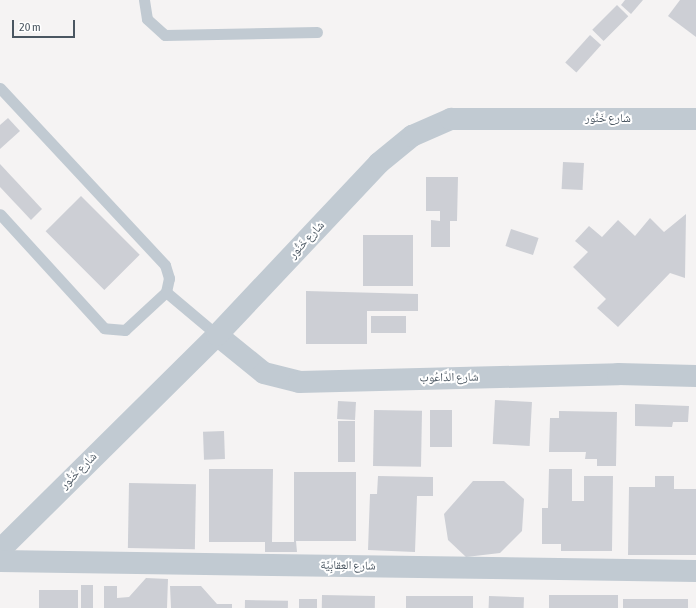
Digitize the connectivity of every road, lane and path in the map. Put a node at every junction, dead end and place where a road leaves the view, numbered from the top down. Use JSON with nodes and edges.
{"nodes":[{"id":1,"x":144,"y":0,"type":"edge"},
{"id":2,"x":317,"y":32,"type":"dead end"},
{"id":3,"x":0,"y":88,"type":"edge"},
{"id":4,"x":696,"y":119,"type":"edge"},
{"id":5,"x":0,"y":214,"type":"edge"},
{"id":6,"x":166,"y":292,"type":"junction"},
{"id":7,"x":217,"y":334,"type":"junction"},
{"id":8,"x":696,"y":376,"type":"edge"},
{"id":9,"x":0,"y":550,"type":"edge"},
{"id":10,"x":0,"y":561,"type":"edge"},
{"id":11,"x":696,"y":571,"type":"edge"}],
"edges":[{"from":1,"to":2,"type":"lane"},
{"from":3,"to":6,"type":"lane"},
{"from":4,"to":7,"type":"street","name":"شارع خَنُّور"},
{"from":5,"to":6,"type":"lane"},
{"from":6,"to":7,"type":"lane"},
{"from":7,"to":8,"type":"street","name":"شارع الدَّاعُوب"},
{"from":7,"to":9,"type":"street","name":"شارع خَنُّور"},
{"from":10,"to":11,"type":"street","name":"شارع العِقابِيَّة"}]}
